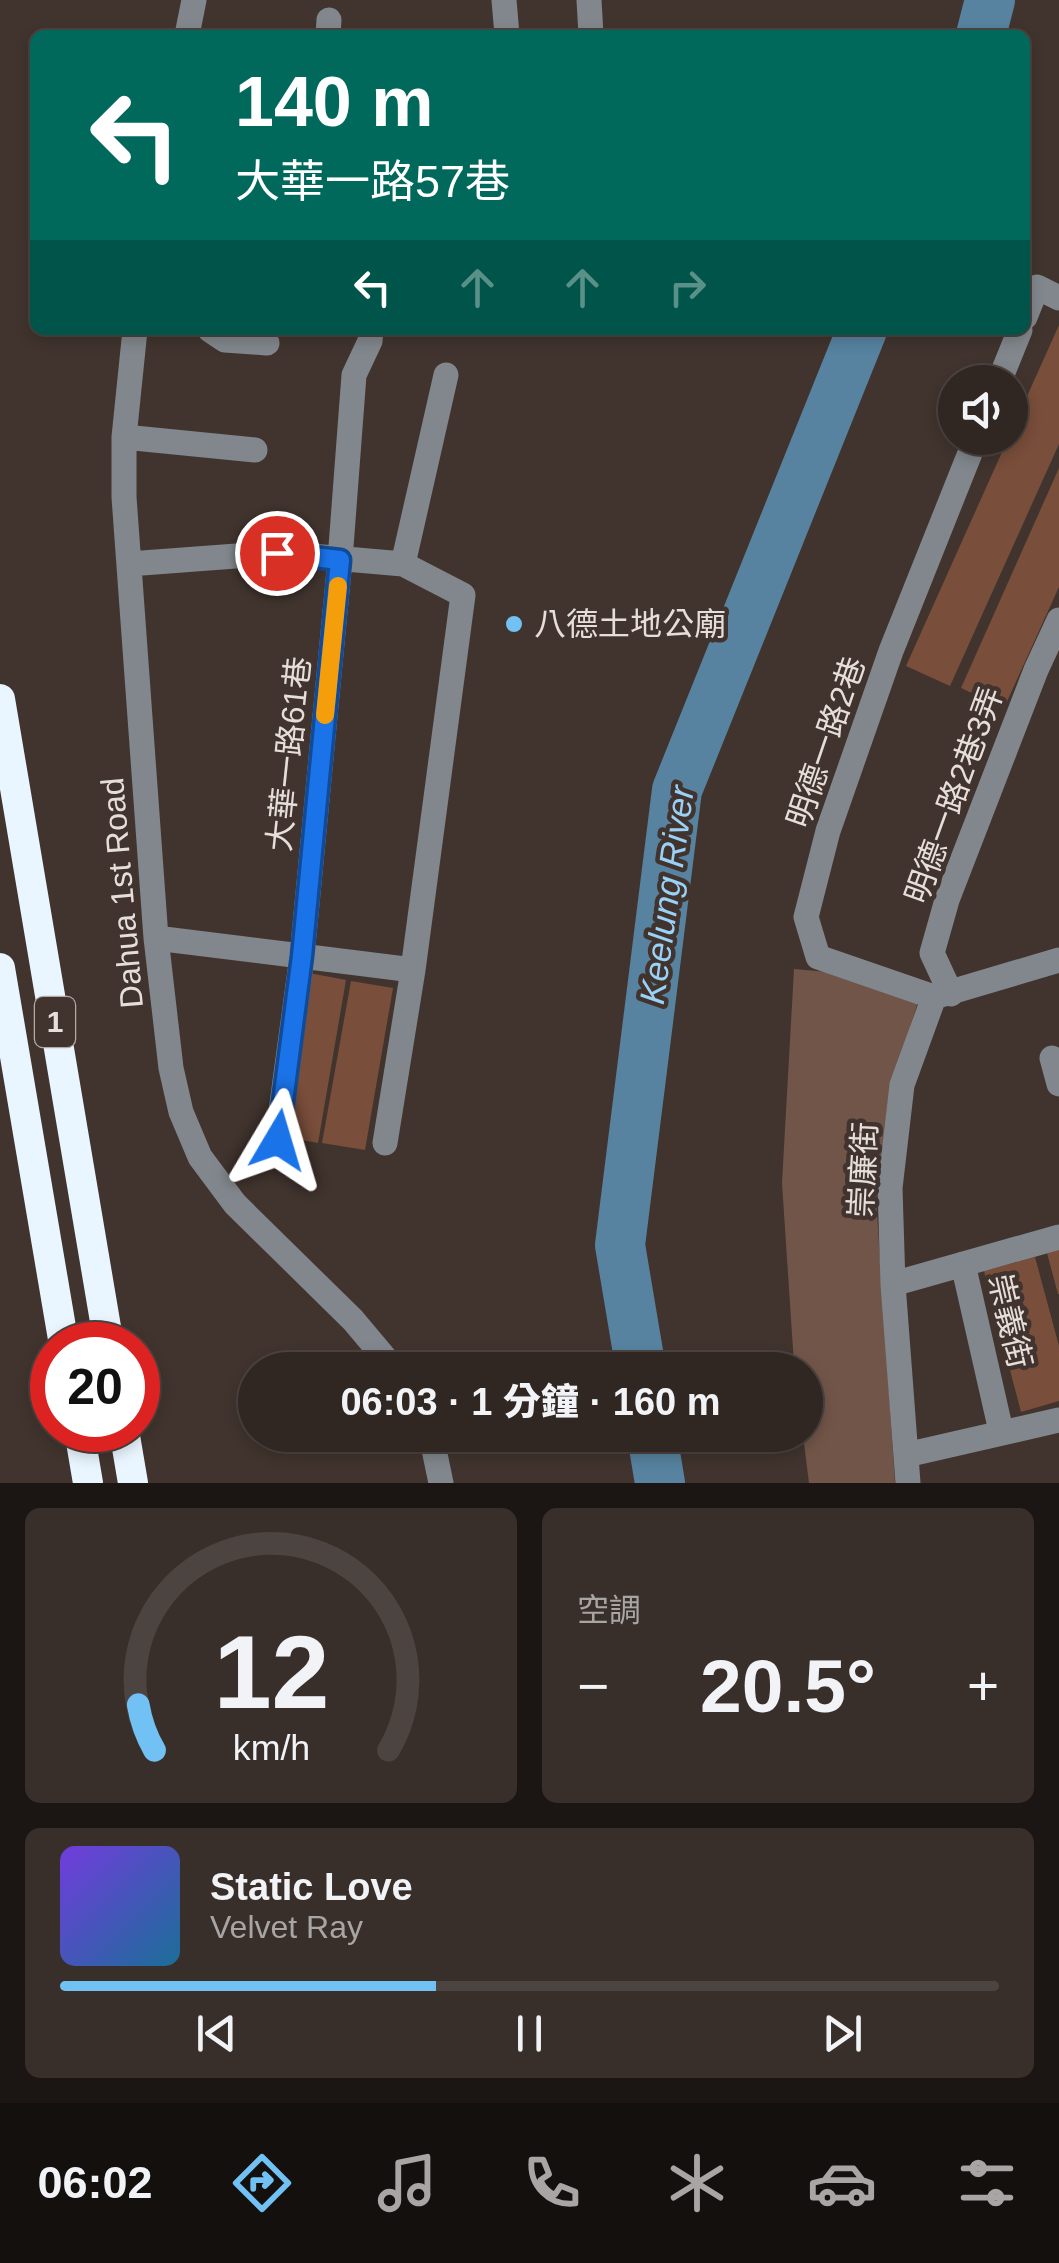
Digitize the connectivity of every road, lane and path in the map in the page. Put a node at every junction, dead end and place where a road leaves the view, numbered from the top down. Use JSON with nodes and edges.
{"nodes":[{"id":1,"x":194,"y":0,"type":"edge"},
{"id":2,"x":504,"y":0,"type":"edge"},
{"id":3,"x":589,"y":0,"type":"edge"},
{"id":4,"x":189,"y":30,"type":"edge"},
{"id":5,"x":507,"y":30,"type":"edge"},
{"id":6,"x":591,"y":30,"type":"edge"},
{"id":7,"x":1059,"y":298,"type":"edge"},
{"id":8,"x":1030,"y":304,"type":"edge"},
{"id":9,"x":134,"y":335,"type":"edge"},
{"id":10,"x":218,"y":335,"type":"edge"},
{"id":11,"x":370,"y":335,"type":"edge"},
{"id":12,"x":1018,"y":335,"type":"edge"},
{"id":13,"x":267,"y":343,"type":"dead end"},
{"id":14,"x":1005,"y":365,"type":"edge"},
{"id":15,"x":446,"y":374,"type":"dead end"},
{"id":16,"x":124,"y":437,"type":"junction"},
{"id":17,"x":256,"y":450,"type":"dead end"},
{"id":18,"x":969,"y":455,"type":"edge"},
{"id":19,"x":340,"y":560,"type":"junction"},
{"id":20,"x":129,"y":564,"type":"junction"},
{"id":21,"x":404,"y":564,"type":"junction"},
{"id":22,"x":1059,"y":620,"type":"edge"},
{"id":23,"x":0,"y":699,"type":"edge"},
{"id":24,"x":156,"y":938,"type":"junction"},
{"id":25,"x":302,"y":956,"type":"junction"},
{"id":26,"x":1059,"y":960,"type":"edge"},
{"id":27,"x":0,"y":968,"type":"edge"},
{"id":28,"x":413,"y":970,"type":"junction"},
{"id":29,"x":942,"y":996,"type":"junction"},
{"id":30,"x":1052,"y":1058,"type":"dead end"},
{"id":31,"x":1059,"y":1084,"type":"edge"},
{"id":32,"x":278,"y":1140,"type":"dead end"},
{"id":33,"x":385,"y":1143,"type":"dead end"},
{"id":34,"x":1059,"y":1238,"type":"edge"},
{"id":35,"x":963,"y":1264,"type":"junction"},
{"id":36,"x":894,"y":1284,"type":"junction"},
{"id":37,"x":60,"y":1322,"type":"edge"},
{"id":38,"x":106,"y":1322,"type":"edge"},
{"id":39,"x":380,"y":1352,"type":"edge"},
{"id":40,"x":1059,"y":1420,"type":"edge"},
{"id":41,"x":1002,"y":1432,"type":"junction"},
{"id":42,"x":83,"y":1452,"type":"edge"},
{"id":43,"x":128,"y":1452,"type":"edge"},
{"id":44,"x":434,"y":1452,"type":"edge"},
{"id":45,"x":906,"y":1455,"type":"junction"},
{"id":46,"x":88,"y":1483,"type":"edge"},
{"id":47,"x":133,"y":1483,"type":"edge"},
{"id":48,"x":441,"y":1483,"type":"edge"},
{"id":49,"x":908,"y":1483,"type":"edge"}],
"edges":[{"from":1,"to":4,"type":"street"},
{"from":2,"to":5,"type":"street"},
{"from":3,"to":6,"type":"street"},
{"from":7,"to":8,"type":"street"},
{"from":9,"to":16,"type":"street","name":"Dahua 1st Road"},
{"from":10,"to":13,"type":"street"},
{"from":11,"to":19,"type":"street","name":"大華一路61巷"},
{"from":12,"to":14,"type":"street"},
{"from":15,"to":21,"type":"street"},
{"from":16,"to":17,"type":"street"},
{"from":16,"to":20,"type":"street","name":"Dahua 1st Road"},
{"from":18,"to":29,"type":"street","name":"明德一路2巷"},
{"from":19,"to":20,"type":"street"},
{"from":19,"to":21,"type":"street"},
{"from":19,"to":25,"type":"street","name":"大華一路61巷"},
{"from":20,"to":24,"type":"street","name":"Dahua 1st Road"},
{"from":21,"to":28,"type":"street"},
{"from":22,"to":29,"type":"street","name":"明德一路2巷3弄"},
{"from":23,"to":38,"type":"highway","number":"1"},
{"from":24,"to":25,"type":"street"},
{"from":24,"to":39,"type":"street","name":"Dahua 1st Road"},
{"from":25,"to":28,"type":"street"},
{"from":25,"to":32,"type":"street","name":"大華一路61巷"},
{"from":26,"to":29,"type":"street"},
{"from":27,"to":37,"type":"highway","number":"1"},
{"from":28,"to":33,"type":"street"},
{"from":29,"to":36,"type":"street","name":"崇廉街"},
{"from":30,"to":31,"type":"street"},
{"from":34,"to":35,"type":"street","name":"崇義街"},
{"from":35,"to":36,"type":"street"},
{"from":35,"to":41,"type":"street","name":"崇義街"},
{"from":36,"to":45,"type":"street","name":"崇廉街"},
{"from":40,"to":41,"type":"street"},
{"from":41,"to":45,"type":"street"},
{"from":42,"to":46,"type":"highway"},
{"from":43,"to":47,"type":"highway"},
{"from":44,"to":48,"type":"street"},
{"from":45,"to":49,"type":"street","name":"崇廉街"}]}
